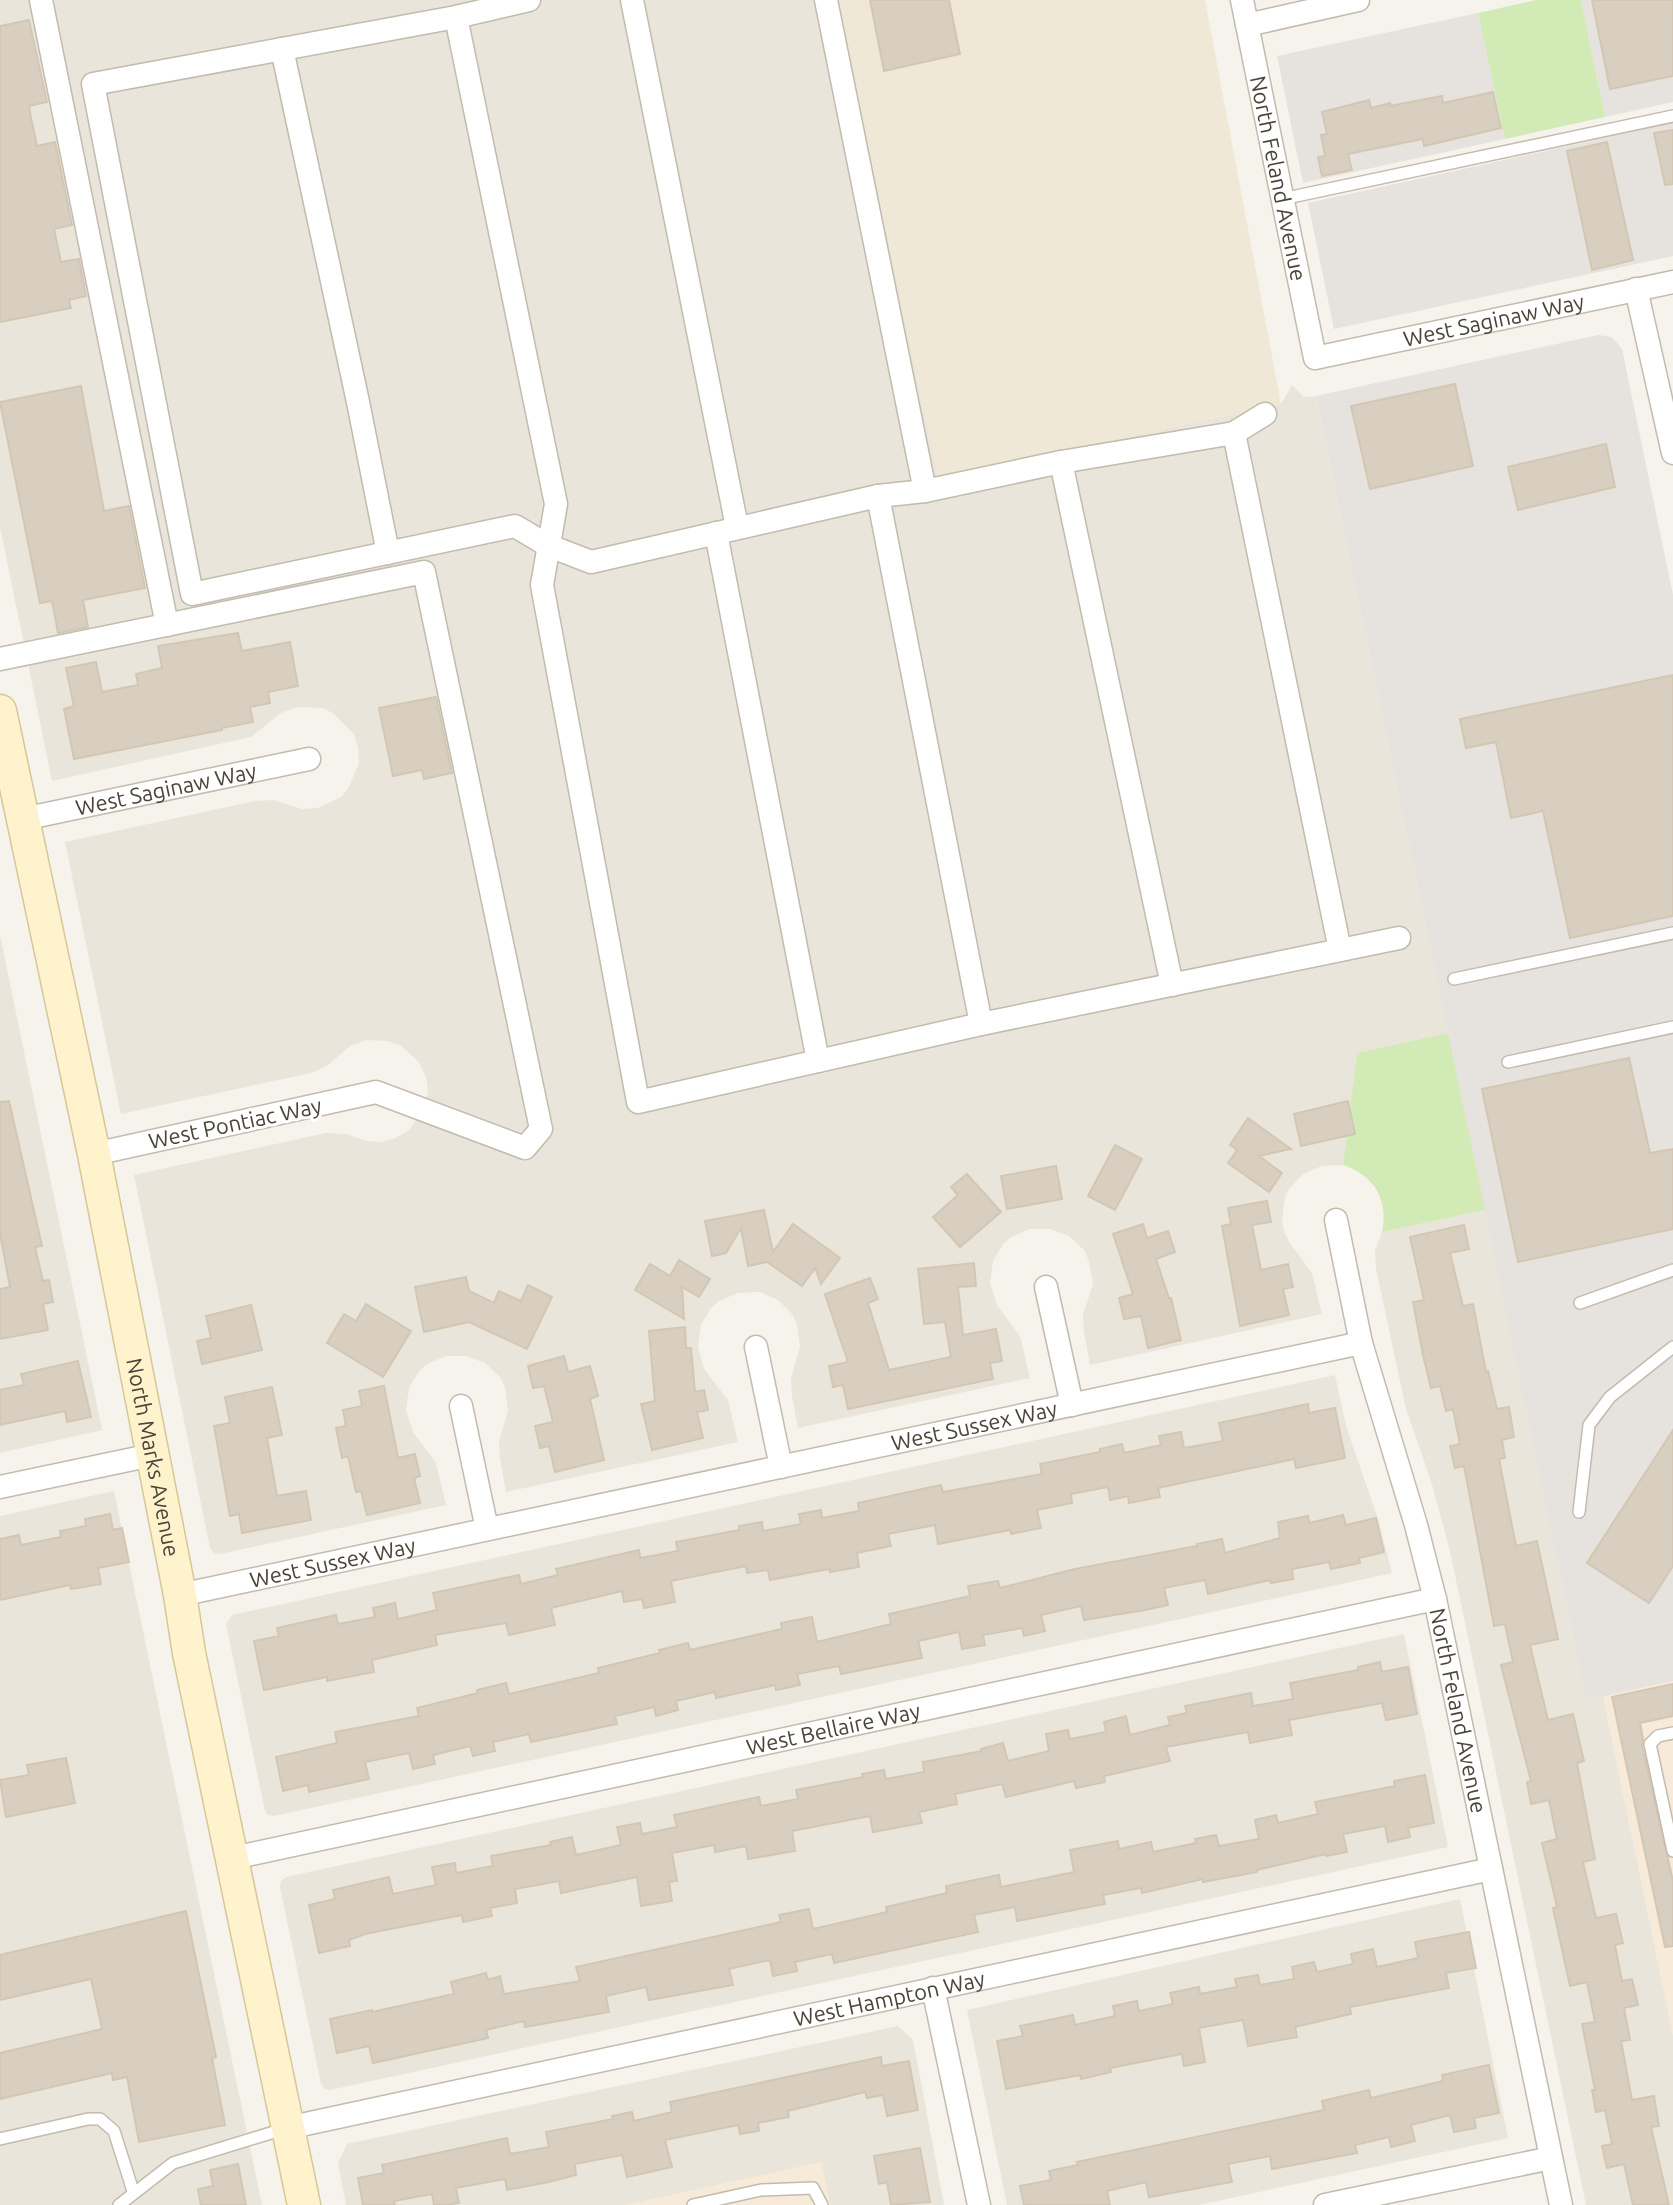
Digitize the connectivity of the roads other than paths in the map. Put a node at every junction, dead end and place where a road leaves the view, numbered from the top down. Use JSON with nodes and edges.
{"nodes":[{"id":1,"x":41,"y":0,"type":"edge"},
{"id":2,"x":529,"y":0,"type":"edge"},
{"id":3,"x":632,"y":0,"type":"edge"},
{"id":4,"x":826,"y":0,"type":"edge"},
{"id":5,"x":1242,"y":0,"type":"edge"},
{"id":6,"x":1358,"y":0,"type":"edge"},
{"id":7,"x":456,"y":17,"type":"junction"},
{"id":8,"x":1247,"y":25,"type":"junction"},
{"id":9,"x":282,"y":49,"type":"junction"},
{"id":10,"x":1673,"y":116,"type":"edge"},
{"id":11,"x":1282,"y":199,"type":"junction"},
{"id":12,"x":1673,"y":282,"type":"edge"},
{"id":13,"x":1636,"y":289,"type":"junction"},
{"id":14,"x":1315,"y":358,"type":"joint"},
{"id":15,"x":1265,"y":414,"type":"dead end"},
{"id":16,"x":1234,"y":433,"type":"junction"},
{"id":17,"x":1673,"y":453,"type":"edge"},
{"id":18,"x":1061,"y":462,"type":"junction"},
{"id":19,"x":925,"y":491,"type":"junction"},
{"id":20,"x":878,"y":496,"type":"junction"},
{"id":21,"x":726,"y":530,"type":"junction"},
{"id":22,"x":547,"y":545,"type":"junction"},
{"id":23,"x":388,"y":553,"type":"junction"},
{"id":24,"x":167,"y":625,"type":"junction"},
{"id":25,"x":0,"y":659,"type":"edge"},
{"id":26,"x":0,"y":711,"type":"edge"},
{"id":27,"x":309,"y":759,"type":"dead end"},
{"id":28,"x":23,"y":819,"type":"junction"},
{"id":29,"x":1673,"y":933,"type":"edge"},
{"id":30,"x":1399,"y":938,"type":"dead end"},
{"id":31,"x":1340,"y":950,"type":"junction"},
{"id":32,"x":1454,"y":979,"type":"dead end"},
{"id":33,"x":1172,"y":985,"type":"junction"},
{"id":34,"x":981,"y":1024,"type":"junction"},
{"id":35,"x":1673,"y":1027,"type":"edge"},
{"id":36,"x":818,"y":1061,"type":"junction"},
{"id":37,"x":1508,"y":1062,"type":"dead end"},
{"id":38,"x":94,"y":1154,"type":"junction"},
{"id":39,"x":1336,"y":1220,"type":"dead end"},
{"id":40,"x":1673,"y":1270,"type":"edge"},
{"id":41,"x":1046,"y":1287,"type":"dead end"},
{"id":42,"x":1580,"y":1303,"type":"dead end"},
{"id":43,"x":1361,"y":1343,"type":"junction"},
{"id":44,"x":756,"y":1347,"type":"dead end"},
{"id":45,"x":1673,"y":1347,"type":"edge"},
{"id":46,"x":1072,"y":1405,"type":"junction"},
{"id":47,"x":461,"y":1406,"type":"dead end"},
{"id":48,"x":152,"y":1455,"type":"junction"},
{"id":49,"x":781,"y":1467,"type":"junction"},
{"id":50,"x":0,"y":1487,"type":"edge"},
{"id":51,"x":1579,"y":1512,"type":"dead end"},
{"id":52,"x":487,"y":1529,"type":"junction"},
{"id":53,"x":180,"y":1595,"type":"junction"},
{"id":54,"x":1435,"y":1599,"type":"junction"},
{"id":55,"x":1673,"y":1733,"type":"edge"},
{"id":56,"x":1673,"y":1851,"type":"edge"},
{"id":57,"x":233,"y":1858,"type":"junction"},
{"id":58,"x":1491,"y":1869,"type":"junction"},
{"id":59,"x":933,"y":1988,"type":"junction"},
{"id":60,"x":287,"y":2128,"type":"junction"},
{"id":61,"x":0,"y":2139,"type":"edge"},
{"id":62,"x":1551,"y":2158,"type":"junction"},
{"id":63,"x":133,"y":2191,"type":"junction"},
{"id":64,"x":119,"y":2205,"type":"edge"},
{"id":65,"x":304,"y":2205,"type":"edge"},
{"id":66,"x":693,"y":2205,"type":"edge"},
{"id":67,"x":822,"y":2205,"type":"edge"},
{"id":68,"x":979,"y":2205,"type":"edge"},
{"id":69,"x":1325,"y":2205,"type":"edge"},
{"id":70,"x":1561,"y":2205,"type":"edge"}],
"edges":[{"from":1,"to":24,"type":"street"},
{"from":2,"to":7,"type":"street"},
{"from":3,"to":21,"type":"street"},
{"from":4,"to":19,"type":"street"},
{"from":5,"to":8,"type":"street","name":"North Feland Avenue"},
{"from":6,"to":8,"type":"street"},
{"from":7,"to":9,"type":"street"},
{"from":7,"to":22,"type":"street"},
{"from":8,"to":11,"type":"street","name":"North Feland Avenue"},
{"from":9,"to":23,"type":"street"},
{"from":9,"to":23,"type":"street"},
{"from":10,"to":11,"type":"lane"},
{"from":11,"to":14,"type":"street","name":"North Feland Avenue"},
{"from":12,"to":13,"type":"street","name":"West Saginaw Way"},
{"from":13,"to":14,"type":"street","name":"West Saginaw Way"},
{"from":13,"to":17,"type":"street"},
{"from":15,"to":16,"type":"street"},
{"from":16,"to":18,"type":"street"},
{"from":16,"to":31,"type":"street"},
{"from":18,"to":19,"type":"street"},
{"from":18,"to":33,"type":"street"},
{"from":19,"to":20,"type":"street"},
{"from":20,"to":21,"type":"street"},
{"from":20,"to":34,"type":"street"},
{"from":21,"to":22,"type":"street"},
{"from":21,"to":36,"type":"street"},
{"from":22,"to":23,"type":"street"},
{"from":22,"to":36,"type":"street"},
{"from":24,"to":25,"type":"street"},
{"from":24,"to":38,"type":"street","name":"West Pontiac Way"},
{"from":26,"to":28,"type":"main road","name":"North Marks Avenue"},
{"from":27,"to":28,"type":"street","name":"West Saginaw Way"},
{"from":28,"to":38,"type":"main road","name":"North Marks Avenue"},
{"from":29,"to":32,"type":"lane"},
{"from":30,"to":31,"type":"street"},
{"from":31,"to":33,"type":"street"},
{"from":33,"to":34,"type":"street"},
{"from":34,"to":36,"type":"street"},
{"from":35,"to":37,"type":"lane"},
{"from":38,"to":48,"type":"main road","name":"North Marks Avenue"},
{"from":39,"to":43,"type":"street","name":"North Feland Avenue"},
{"from":40,"to":42,"type":"lane"},
{"from":41,"to":46,"type":"street","name":"West Sussex Way"},
{"from":43,"to":46,"type":"street","name":"West Sussex Way"},
{"from":43,"to":54,"type":"street","name":"North Feland Avenue"},
{"from":44,"to":49,"type":"street"},
{"from":45,"to":51,"type":"lane"},
{"from":46,"to":49,"type":"street","name":"West Sussex Way"},
{"from":47,"to":52,"type":"street"},
{"from":48,"to":50,"type":"street"},
{"from":48,"to":53,"type":"main road","name":"North Marks Avenue"},
{"from":49,"to":52,"type":"street","name":"West Sussex Way"},
{"from":52,"to":53,"type":"street","name":"West Sussex Way"},
{"from":53,"to":57,"type":"main road","name":"North Marks Avenue"},
{"from":54,"to":57,"type":"street","name":"West Bellaire Way"},
{"from":54,"to":58,"type":"street","name":"North Feland Avenue"},
{"from":55,"to":56,"type":"lane"},
{"from":57,"to":60,"type":"main road","name":"North Marks Avenue"},
{"from":58,"to":59,"type":"street","name":"West Hampton Way"},
{"from":58,"to":62,"type":"street","name":"North Feland Avenue"},
{"from":59,"to":60,"type":"street","name":"West Hampton Way"},
{"from":59,"to":68,"type":"street"},
{"from":60,"to":63,"type":"lane"},
{"from":60,"to":65,"type":"main road","name":"North Marks Avenue"},
{"from":61,"to":63,"type":"lane"},
{"from":62,"to":69,"type":"street"},
{"from":62,"to":70,"type":"street","name":"North Feland Avenue"},
{"from":63,"to":64,"type":"lane"},
{"from":66,"to":67,"type":"lane"}]}
